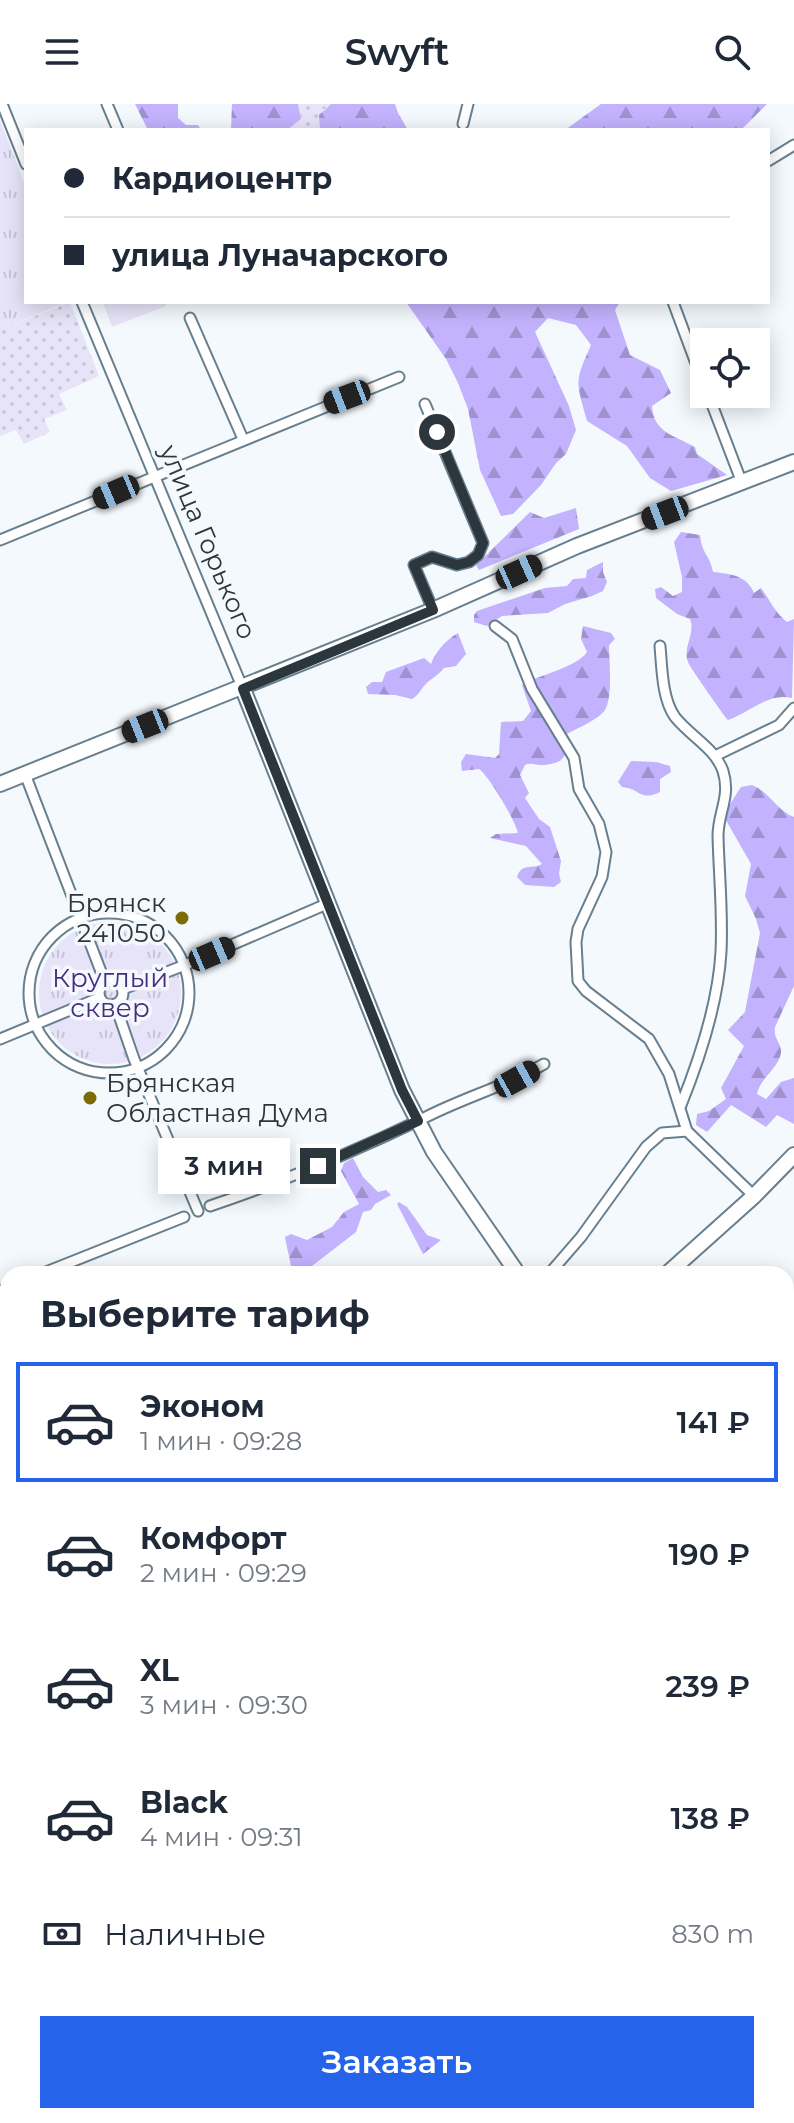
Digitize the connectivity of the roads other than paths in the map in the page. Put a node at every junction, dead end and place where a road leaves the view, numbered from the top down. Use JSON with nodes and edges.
{"nodes":[{"id":1,"x":2,"y":104,"type":"edge"},
{"id":2,"x":107,"y":104,"type":"edge"},
{"id":3,"x":468,"y":104,"type":"edge"},
{"id":4,"x":463,"y":124,"type":"dead end"},
{"id":5,"x":117,"y":128,"type":"edge"},
{"id":6,"x":794,"y":145,"type":"edge"},
{"id":7,"x":24,"y":159,"type":"edge"},
{"id":8,"x":770,"y":160,"type":"edge"},
{"id":9,"x":83,"y":304,"type":"edge"},
{"id":10,"x":674,"y":304,"type":"edge"},
{"id":11,"x":190,"y":318,"type":"dead end"},
{"id":12,"x":690,"y":348,"type":"edge"},
{"id":13,"x":399,"y":377,"type":"dead end"},
{"id":14,"x":425,"y":404,"type":"dead end"},
{"id":15,"x":713,"y":408,"type":"edge"},
{"id":16,"x":243,"y":439,"type":"junction"},
{"id":17,"x":794,"y":462,"type":"edge"},
{"id":18,"x":154,"y":476,"type":"junction"},
{"id":19,"x":742,"y":483,"type":"junction"},
{"id":20,"x":0,"y":540,"type":"edge"},
{"id":21,"x":433,"y":610,"type":"junction"},
{"id":22,"x":495,"y":626,"type":"dead end"},
{"id":23,"x":660,"y":646,"type":"dead end"},
{"id":24,"x":243,"y":689,"type":"junction"},
{"id":25,"x":794,"y":708,"type":"edge"},
{"id":26,"x":717,"y":755,"type":"junction"},
{"id":27,"x":25,"y":774,"type":"junction"},
{"id":28,"x":0,"y":784,"type":"edge"},
{"id":29,"x":329,"y":903,"type":"junction"},
{"id":30,"x":80,"y":918,"type":"junction"},
{"id":31,"x":185,"y":965,"type":"junction"},
{"id":32,"x":105,"y":982,"type":"junction"},
{"id":33,"x":123,"y":989,"type":"junction"},
{"id":34,"x":99,"y":998,"type":"junction"},
{"id":35,"x":115,"y":1004,"type":"junction"},
{"id":36,"x":36,"y":1025,"type":"junction"},
{"id":37,"x":0,"y":1039,"type":"edge"},
{"id":38,"x":544,"y":1064,"type":"dead end"},
{"id":39,"x":137,"y":1068,"type":"junction"},
{"id":40,"x":681,"y":1106,"type":"junction"},
{"id":41,"x":418,"y":1121,"type":"junction"},
{"id":42,"x":687,"y":1131,"type":"junction"},
{"id":43,"x":794,"y":1155,"type":"edge"},
{"id":44,"x":754,"y":1196,"type":"junction"},
{"id":45,"x":210,"y":1206,"type":"dead end"},
{"id":46,"x":198,"y":1211,"type":"dead end"},
{"id":47,"x":184,"y":1217,"type":"dead end"},
{"id":48,"x":61,"y":1266,"type":"edge"},
{"id":49,"x":512,"y":1266,"type":"edge"},
{"id":50,"x":556,"y":1266,"type":"edge"},
{"id":51,"x":676,"y":1266,"type":"edge"}],
"edges":[{"from":1,"to":7,"type":"street"},
{"from":2,"to":5,"type":"street"},
{"from":3,"to":4,"type":"street"},
{"from":6,"to":8,"type":"street"},
{"from":9,"to":18,"type":"street","name":"улица Горького"},
{"from":10,"to":12,"type":"street"},
{"from":11,"to":16,"type":"street"},
{"from":13,"to":16,"type":"street"},
{"from":14,"to":21,"type":"street"},
{"from":15,"to":19,"type":"street"},
{"from":16,"to":18,"type":"street"},
{"from":17,"to":19,"type":"main road"},
{"from":18,"to":20,"type":"street"},
{"from":18,"to":24,"type":"street","name":"улица Горького"},
{"from":19,"to":21,"type":"main road"},
{"from":21,"to":24,"type":"main road"},
{"from":22,"to":40,"type":"street"},
{"from":23,"to":26,"type":"street"},
{"from":24,"to":27,"type":"main road"},
{"from":24,"to":29,"type":"main road","name":"улица Горького"},
{"from":25,"to":26,"type":"street"},
{"from":26,"to":40,"type":"street"},
{"from":27,"to":28,"type":"main road"},
{"from":27,"to":30,"type":"street"},
{"from":29,"to":31,"type":"street"},
{"from":29,"to":41,"type":"main road","name":"улица Горького"},
{"from":30,"to":31,"type":"street"},
{"from":30,"to":32,"type":"street"},
{"from":30,"to":36,"type":"street"},
{"from":31,"to":33,"type":"street"},
{"from":31,"to":39,"type":"street"},
{"from":32,"to":33,"type":"street"},
{"from":32,"to":34,"type":"street"},
{"from":33,"to":35,"type":"street"},
{"from":34,"to":35,"type":"street"},
{"from":34,"to":36,"type":"street"},
{"from":35,"to":39,"type":"street"},
{"from":36,"to":37,"type":"street"},
{"from":36,"to":39,"type":"street"},
{"from":38,"to":41,"type":"street"},
{"from":39,"to":46,"type":"street"},
{"from":40,"to":42,"type":"street"},
{"from":41,"to":45,"type":"street"},
{"from":41,"to":49,"type":"main road","name":"улица Горького"},
{"from":42,"to":44,"type":"street"},
{"from":42,"to":50,"type":"street"},
{"from":43,"to":44,"type":"main road"},
{"from":44,"to":51,"type":"main road"},
{"from":47,"to":48,"type":"street"}]}
